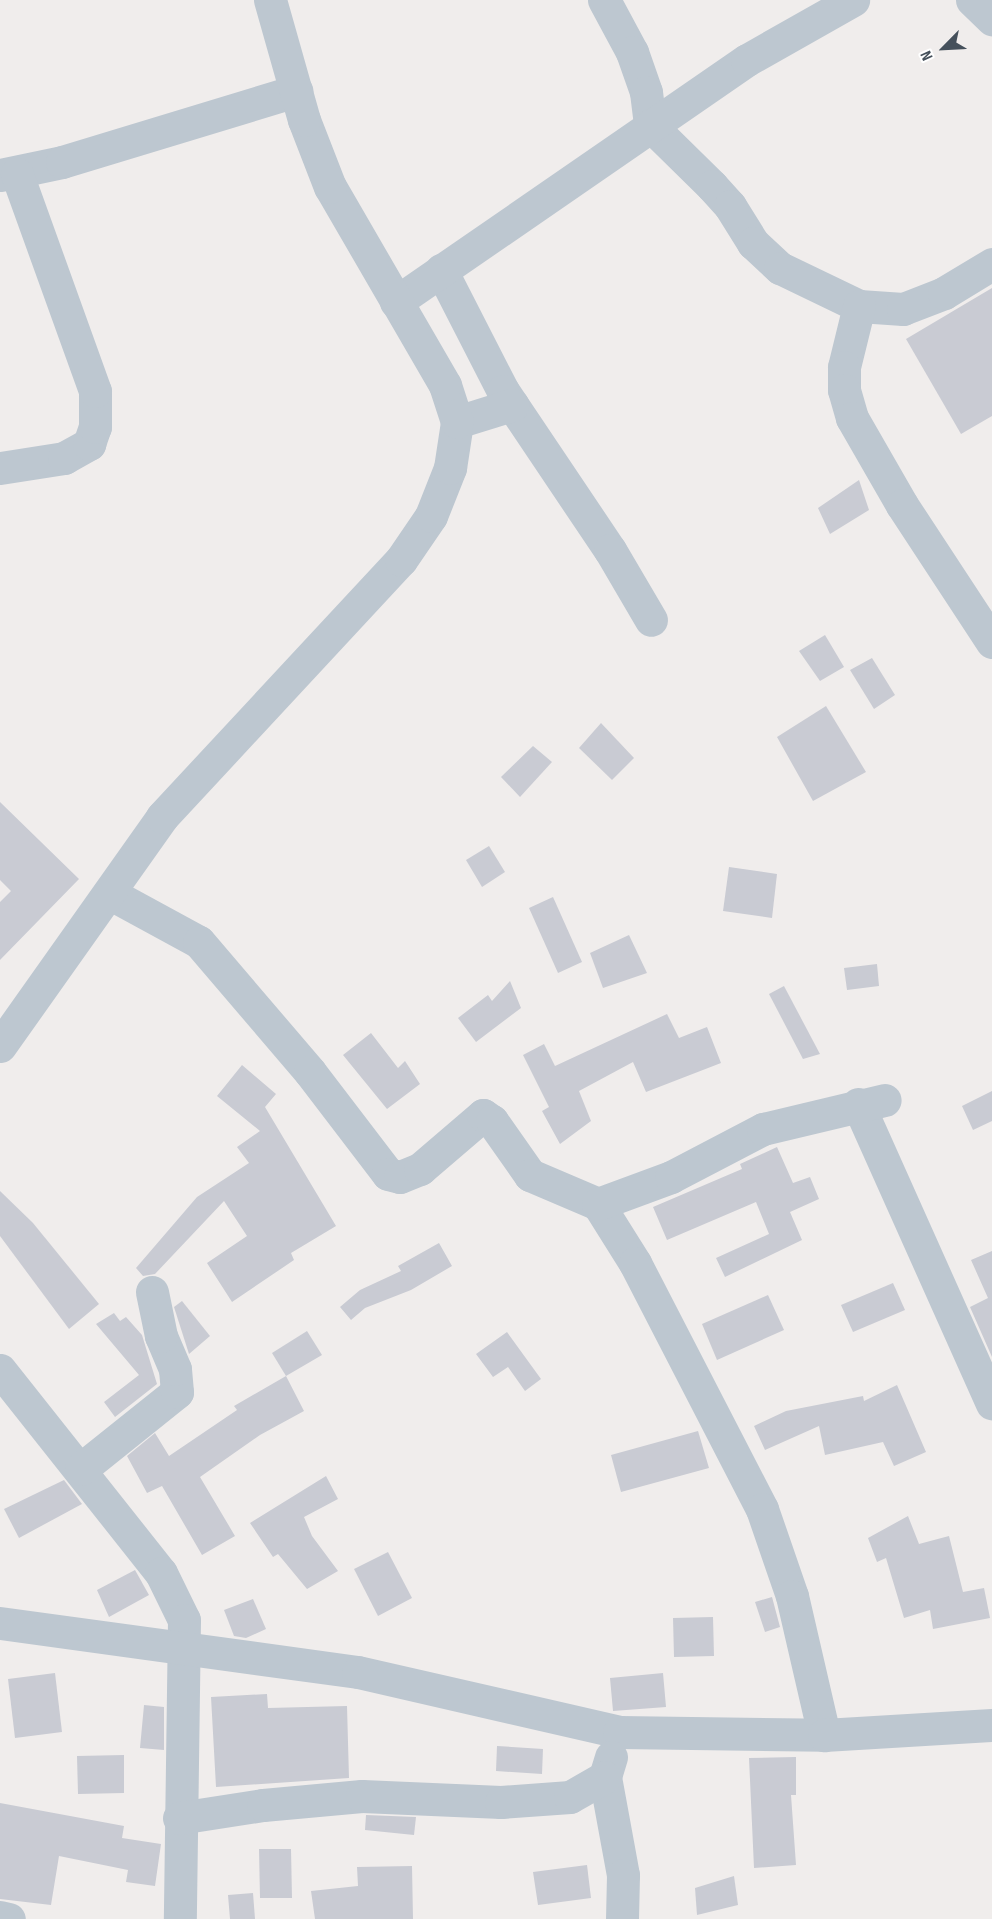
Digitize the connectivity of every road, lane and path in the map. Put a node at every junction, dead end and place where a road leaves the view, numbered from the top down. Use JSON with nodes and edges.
{"nodes":[{"id":1,"x":270,"y":0,"type":"edge"},
{"id":2,"x":604,"y":0,"type":"edge"},
{"id":3,"x":853,"y":0,"type":"edge"},
{"id":4,"x":972,"y":0,"type":"edge"},
{"id":5,"x":992,"y":20,"type":"edge"},
{"id":6,"x":296,"y":91,"type":"junction"},
{"id":7,"x":650,"y":125,"type":"junction"},
{"id":8,"x":6,"y":168,"type":"edge"},
{"id":9,"x":992,"y":264,"type":"edge"},
{"id":10,"x":441,"y":270,"type":"junction"},
{"id":11,"x":396,"y":302,"type":"junction"},
{"id":12,"x":859,"y":306,"type":"junction"},
{"id":13,"x":485,"y":358,"type":"junction"},
{"id":14,"x":512,"y":405,"type":"junction"},
{"id":15,"x":455,"y":415,"type":"junction"},
{"id":16,"x":0,"y":468,"type":"edge"},
{"id":17,"x":651,"y":620,"type":"dead end"},
{"id":18,"x":992,"y":642,"type":"edge"},
{"id":19,"x":109,"y":893,"type":"junction"},
{"id":20,"x":0,"y":1046,"type":"edge"},
{"id":21,"x":598,"y":1204,"type":"junction"},
{"id":22,"x":152,"y":1292,"type":"dead end"},
{"id":23,"x":0,"y":1370,"type":"edge"},
{"id":24,"x":992,"y":1403,"type":"edge"},
{"id":25,"x":81,"y":1469,"type":"junction"},
{"id":26,"x":0,"y":1623,"type":"edge"},
{"id":27,"x":186,"y":1648,"type":"junction"},
{"id":28,"x":992,"y":1725,"type":"edge"},
{"id":29,"x":619,"y":1732,"type":"junction"},
{"id":30,"x":824,"y":1735,"type":"junction"},
{"id":31,"x":605,"y":1777,"type":"junction"},
{"id":32,"x":179,"y":1818,"type":"junction"},
{"id":33,"x":0,"y":1917,"type":"edge"},
{"id":34,"x":9,"y":1919,"type":"edge"},
{"id":35,"x":180,"y":1919,"type":"edge"},
{"id":36,"x":622,"y":1919,"type":"edge"}],
"edges":[{"from":1,"to":6,"type":"street"},
{"from":2,"to":7,"type":"street"},
{"from":3,"to":7,"type":"street"},
{"from":4,"to":5,"type":"street"},
{"from":6,"to":8,"type":"street"},
{"from":6,"to":11,"type":"street"},
{"from":7,"to":10,"type":"street"},
{"from":7,"to":12,"type":"street"},
{"from":8,"to":16,"type":"street"},
{"from":9,"to":12,"type":"street"},
{"from":10,"to":11,"type":"street"},
{"from":10,"to":13,"type":"street"},
{"from":11,"to":15,"type":"street"},
{"from":12,"to":18,"type":"street"},
{"from":13,"to":14,"type":"street"},
{"from":13,"to":15,"type":"street"},
{"from":14,"to":15,"type":"street"},
{"from":14,"to":17,"type":"street"},
{"from":15,"to":19,"type":"street"},
{"from":19,"to":20,"type":"street"},
{"from":19,"to":21,"type":"street"},
{"from":21,"to":24,"type":"street"},
{"from":21,"to":30,"type":"street"},
{"from":22,"to":25,"type":"street"},
{"from":23,"to":25,"type":"street"},
{"from":25,"to":27,"type":"street"},
{"from":26,"to":27,"type":"street"},
{"from":27,"to":29,"type":"street"},
{"from":27,"to":32,"type":"street"},
{"from":28,"to":30,"type":"street"},
{"from":29,"to":30,"type":"street"},
{"from":29,"to":31,"type":"street"},
{"from":31,"to":32,"type":"street"},
{"from":31,"to":36,"type":"street"},
{"from":32,"to":35,"type":"street"},
{"from":33,"to":34,"type":"street"}]}
